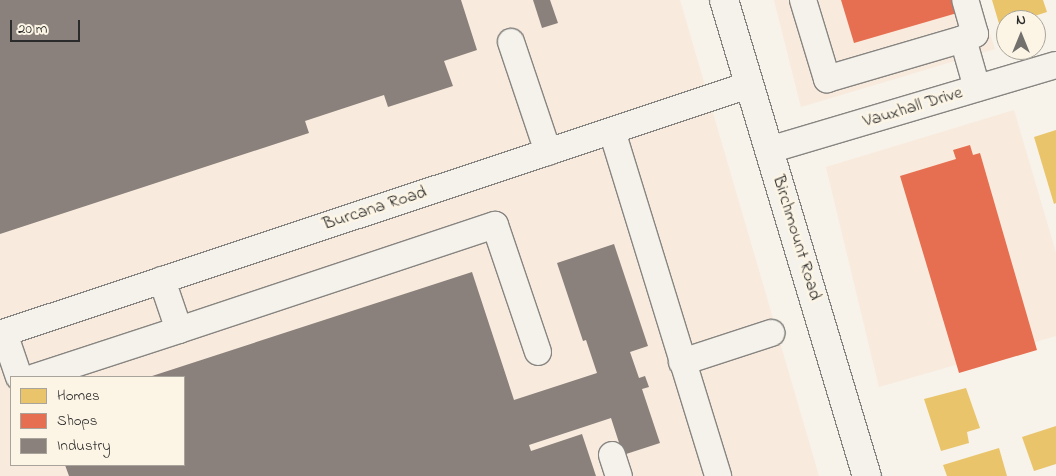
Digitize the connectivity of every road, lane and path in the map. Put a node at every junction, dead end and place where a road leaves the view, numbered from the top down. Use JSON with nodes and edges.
{"nodes":[{"id":1,"x":724,"y":0,"type":"edge"},
{"id":2,"x":803,"y":0,"type":"edge"},
{"id":3,"x":965,"y":0,"type":"edge"},
{"id":4,"x":962,"y":39,"type":"junction"},
{"id":5,"x":511,"y":42,"type":"dead end"},
{"id":6,"x":1056,"y":64,"type":"edge"},
{"id":7,"x":749,"y":85,"type":"junction"},
{"id":8,"x":978,"y":88,"type":"junction"},
{"id":9,"x":612,"y":131,"type":"junction"},
{"id":10,"x":769,"y":150,"type":"junction"},
{"id":11,"x":548,"y":152,"type":"junction"},
{"id":12,"x":162,"y":280,"type":"junction"},
{"id":13,"x":179,"y":330,"type":"junction"},
{"id":14,"x":2,"y":333,"type":"edge"},
{"id":15,"x":771,"y":333,"type":"dead end"},
{"id":16,"x":538,"y":352,"type":"dead end"},
{"id":17,"x":682,"y":362,"type":"junction"},
{"id":18,"x":19,"y":376,"type":"edge"},
{"id":19,"x":38,"y":376,"type":"edge"},
{"id":20,"x":718,"y":476,"type":"edge"},
{"id":21,"x":867,"y":476,"type":"edge"}],
"edges":[{"from":1,"to":7,"type":"main road","name":"Birchmount Road"},
{"from":2,"to":4,"type":"street"},
{"from":3,"to":4,"type":"street"},
{"from":4,"to":8,"type":"street"},
{"from":5,"to":11,"type":"street"},
{"from":6,"to":8,"type":"street","name":"Vauxhall Drive"},
{"from":7,"to":9,"type":"street","name":"Burcana Road"},
{"from":7,"to":10,"type":"main road","name":"Birchmount Road"},
{"from":8,"to":10,"type":"street","name":"Vauxhall Drive"},
{"from":9,"to":11,"type":"street","name":"Burcana Road"},
{"from":9,"to":17,"type":"street"},
{"from":10,"to":21,"type":"main road","name":"Birchmount Road"},
{"from":11,"to":12,"type":"street","name":"Burcana Road"},
{"from":12,"to":13,"type":"street"},
{"from":12,"to":14,"type":"street","name":"Burcana Road"},
{"from":13,"to":16,"type":"street"},
{"from":13,"to":19,"type":"street"},
{"from":14,"to":18,"type":"street"},
{"from":15,"to":17,"type":"street"},
{"from":17,"to":20,"type":"street"}]}
